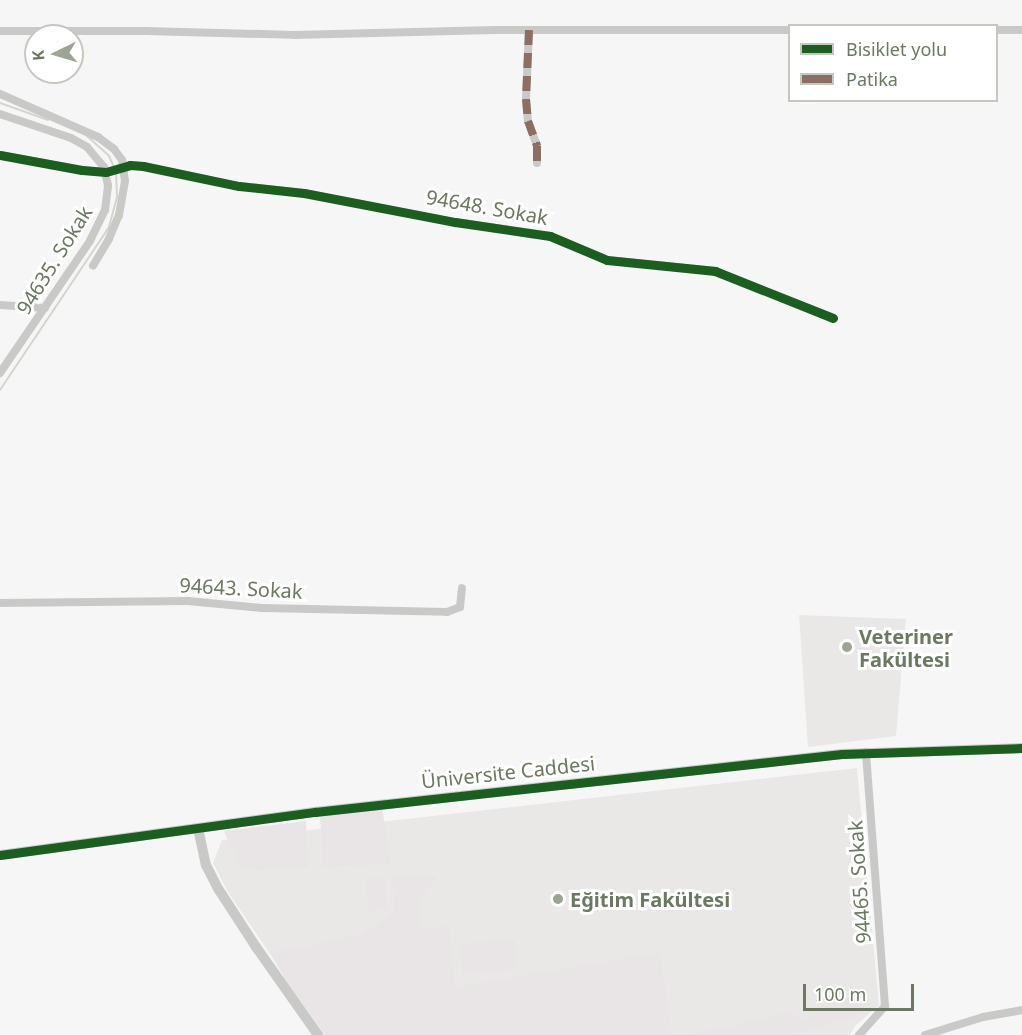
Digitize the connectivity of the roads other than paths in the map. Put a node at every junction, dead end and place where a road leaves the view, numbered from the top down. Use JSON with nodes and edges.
{"nodes":[{"id":1,"x":529,"y":30,"type":"junction"},
{"id":2,"x":788,"y":30,"type":"edge"},
{"id":3,"x":998,"y":30,"type":"edge"},
{"id":4,"x":1022,"y":30,"type":"edge"},
{"id":5,"x":0,"y":31,"type":"edge"},
{"id":6,"x":0,"y":94,"type":"edge"},
{"id":7,"x":0,"y":114,"type":"edge"},
{"id":8,"x":0,"y":155,"type":"edge"},
{"id":9,"x":537,"y":163,"type":"dead end"},
{"id":10,"x":124,"y":167,"type":"junction"},
{"id":11,"x":106,"y":172,"type":"junction"},
{"id":12,"x":93,"y":266,"type":"dead end"},
{"id":13,"x":0,"y":305,"type":"edge"},
{"id":14,"x":45,"y":308,"type":"junction"},
{"id":15,"x":833,"y":318,"type":"dead end"},
{"id":16,"x":0,"y":373,"type":"edge"},
{"id":17,"x":462,"y":588,"type":"dead end"},
{"id":18,"x":0,"y":603,"type":"edge"},
{"id":19,"x":1022,"y":748,"type":"edge"},
{"id":20,"x":866,"y":752,"type":"junction"},
{"id":21,"x":198,"y":828,"type":"junction"},
{"id":22,"x":0,"y":855,"type":"edge"},
{"id":23,"x":1022,"y":1010,"type":"edge"},
{"id":24,"x":318,"y":1035,"type":"edge"},
{"id":25,"x":859,"y":1035,"type":"edge"},
{"id":26,"x":925,"y":1035,"type":"edge"}],
"edges":[{"from":1,"to":2,"type":"street"},
{"from":1,"to":5,"type":"street"},
{"from":1,"to":9,"type":"street"},
{"from":3,"to":4,"type":"street"},
{"from":6,"to":10,"type":"street"},
{"from":7,"to":11,"type":"street"},
{"from":8,"to":11,"type":"street"},
{"from":10,"to":11,"type":"street","name":"94648. Sokak"},
{"from":10,"to":12,"type":"street"},
{"from":10,"to":15,"type":"street","name":"94648. Sokak"},
{"from":11,"to":14,"type":"street","name":"94635. Sokak"},
{"from":13,"to":14,"type":"street"},
{"from":14,"to":16,"type":"street","name":"94635. Sokak"},
{"from":17,"to":18,"type":"street","name":"94643. Sokak"},
{"from":19,"to":20,"type":"street","name":"Üniversite Caddesi"},
{"from":20,"to":21,"type":"street","name":"Üniversite Caddesi"},
{"from":20,"to":25,"type":"street","name":"94465. Sokak"},
{"from":21,"to":22,"type":"street","name":"Üniversite Caddesi"},
{"from":21,"to":24,"type":"street"},
{"from":23,"to":26,"type":"street"}]}
